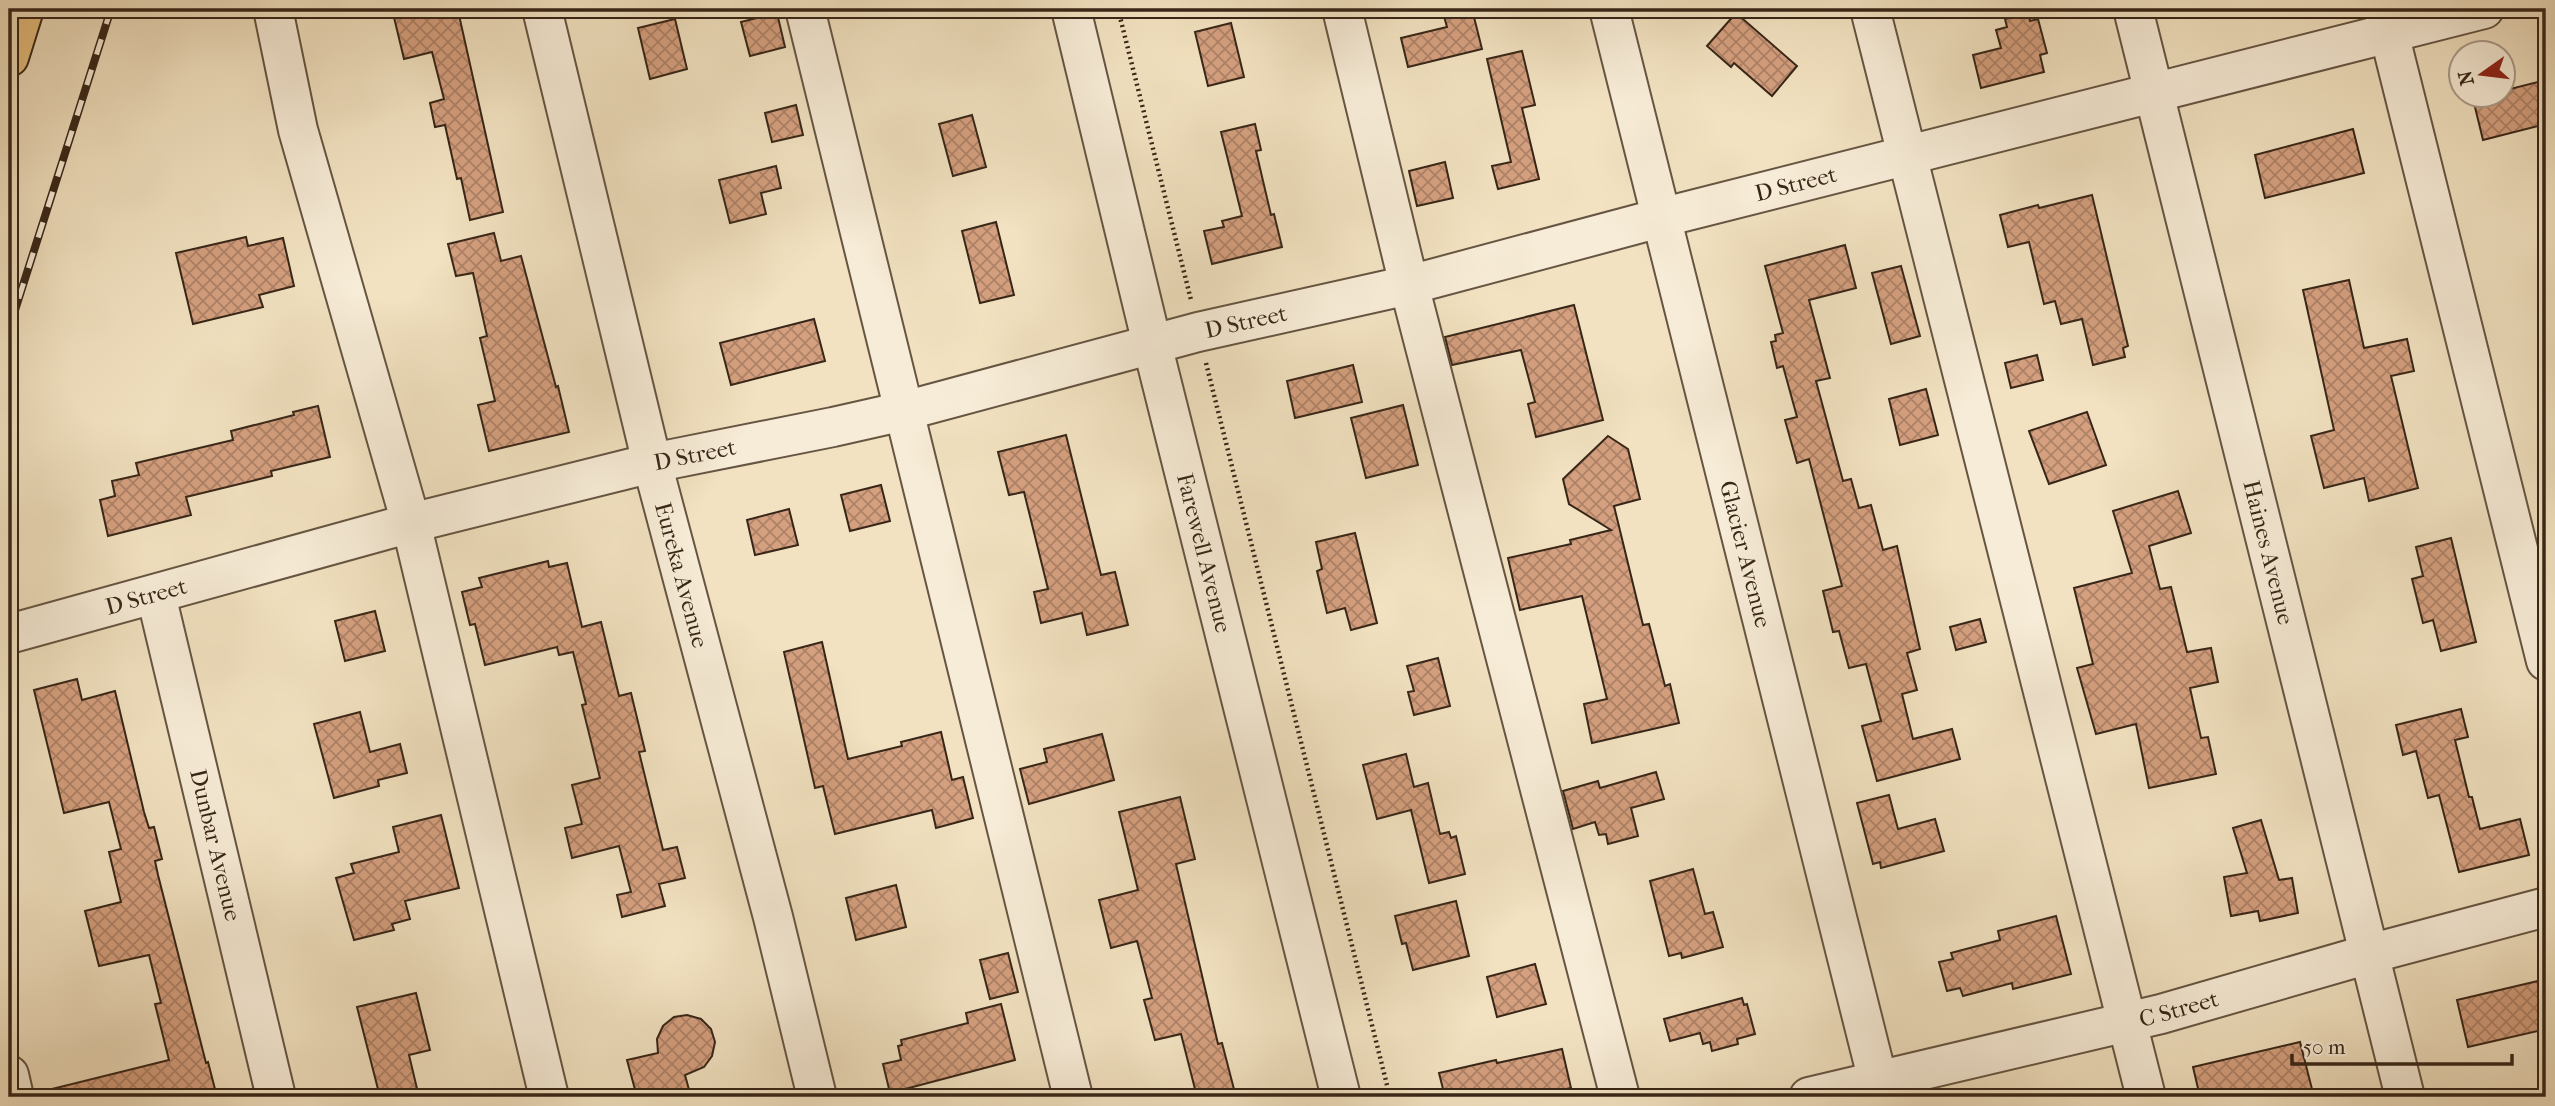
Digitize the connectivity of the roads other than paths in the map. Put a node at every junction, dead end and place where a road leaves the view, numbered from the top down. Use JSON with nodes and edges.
{"nodes":[{"id":1,"x":24,"y":9,"type":"edge"},
{"id":2,"x":274,"y":9,"type":"edge"},
{"id":3,"x":542,"y":9,"type":"edge"},
{"id":4,"x":805,"y":9,"type":"edge"},
{"id":5,"x":1071,"y":9,"type":"edge"},
{"id":6,"x":1342,"y":9,"type":"edge"},
{"id":7,"x":1609,"y":9,"type":"edge"},
{"id":8,"x":1870,"y":9,"type":"edge"},
{"id":9,"x":2133,"y":9,"type":"edge"},
{"id":10,"x":2484,"y":9,"type":"edge"},
{"id":11,"x":2385,"y":20,"type":"edge"},
{"id":12,"x":9,"y":57,"type":"edge"},
{"id":13,"x":2154,"y":93,"type":"junction"},
{"id":14,"x":1906,"y":156,"type":"junction"},
{"id":15,"x":1660,"y":218,"type":"junction"},
{"id":16,"x":1409,"y":285,"type":"junction"},
{"id":17,"x":1152,"y":344,"type":"junction"},
{"id":18,"x":904,"y":411,"type":"junction"},
{"id":19,"x":652,"y":463,"type":"junction"},
{"id":20,"x":411,"y":523,"type":"junction"},
{"id":21,"x":156,"y":595,"type":"junction"},
{"id":22,"x":9,"y":634,"type":"edge"},
{"id":23,"x":2546,"y":661,"type":"edge"},
{"id":24,"x":2546,"y":907,"type":"edge"},
{"id":25,"x":2369,"y":954,"type":"junction"},
{"id":26,"x":2128,"y":1022,"type":"junction"},
{"id":27,"x":9,"y":1075,"type":"edge"},
{"id":28,"x":1880,"y":1088,"type":"edge"},
{"id":29,"x":15,"y":1097,"type":"edge"},
{"id":30,"x":276,"y":1097,"type":"edge"},
{"id":31,"x":550,"y":1097,"type":"edge"},
{"id":32,"x":817,"y":1097,"type":"edge"},
{"id":33,"x":1073,"y":1097,"type":"edge"},
{"id":34,"x":1341,"y":1097,"type":"edge"},
{"id":35,"x":1620,"y":1097,"type":"edge"},
{"id":36,"x":1809,"y":1097,"type":"edge"},
{"id":37,"x":2146,"y":1097,"type":"edge"},
{"id":38,"x":2405,"y":1097,"type":"edge"}],
"edges":[{"from":1,"to":12,"type":"main road"},
{"from":2,"to":20,"type":"street"},
{"from":3,"to":19,"type":"street","name":"Eureka Avenue"},
{"from":4,"to":18,"type":"street"},
{"from":5,"to":17,"type":"street","name":"Farewell Avenue"},
{"from":6,"to":16,"type":"street"},
{"from":7,"to":15,"type":"street","name":"Glacier Avenue"},
{"from":8,"to":14,"type":"street"},
{"from":9,"to":13,"type":"street","name":"Haines Avenue"},
{"from":10,"to":11,"type":"street","name":"D Street"},
{"from":11,"to":13,"type":"street","name":"D Street"},
{"from":11,"to":23,"type":"street"},
{"from":13,"to":14,"type":"street","name":"D Street"},
{"from":13,"to":25,"type":"street","name":"Haines Avenue"},
{"from":14,"to":15,"type":"street","name":"D Street"},
{"from":14,"to":26,"type":"street"},
{"from":15,"to":16,"type":"street","name":"D Street"},
{"from":15,"to":28,"type":"street","name":"Glacier Avenue"},
{"from":16,"to":17,"type":"street","name":"D Street"},
{"from":16,"to":35,"type":"street"},
{"from":17,"to":18,"type":"street","name":"D Street"},
{"from":17,"to":34,"type":"street","name":"Farewell Avenue"},
{"from":18,"to":19,"type":"street","name":"D Street"},
{"from":18,"to":33,"type":"street"},
{"from":19,"to":20,"type":"street","name":"D Street"},
{"from":19,"to":32,"type":"street","name":"Eureka Avenue"},
{"from":20,"to":21,"type":"street","name":"D Street"},
{"from":20,"to":31,"type":"street"},
{"from":21,"to":22,"type":"street","name":"D Street"},
{"from":21,"to":30,"type":"street","name":"Dunbar Avenue"},
{"from":24,"to":25,"type":"street","name":"C Street"},
{"from":25,"to":26,"type":"street","name":"C Street"},
{"from":25,"to":38,"type":"street","name":"Haines Avenue"},
{"from":26,"to":28,"type":"street","name":"C Street"},
{"from":26,"to":37,"type":"street"},
{"from":27,"to":29,"type":"street"},
{"from":28,"to":36,"type":"street","name":"C Street"}]}
